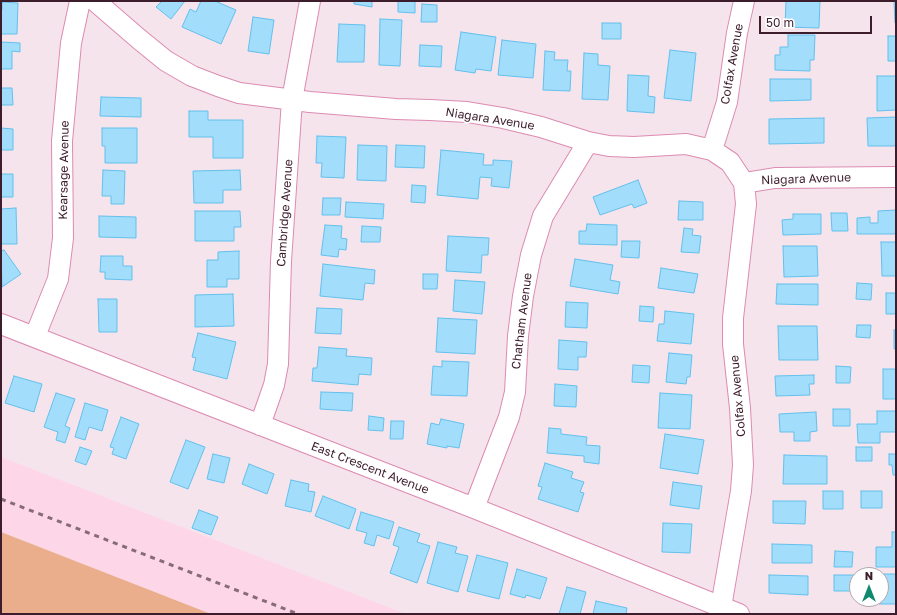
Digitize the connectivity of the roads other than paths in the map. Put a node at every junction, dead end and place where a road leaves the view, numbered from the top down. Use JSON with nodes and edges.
{"nodes":[{"id":1,"x":80,"y":1,"type":"edge"},
{"id":2,"x":95,"y":1,"type":"edge"},
{"id":3,"x":310,"y":1,"type":"edge"},
{"id":4,"x":744,"y":1,"type":"edge"},
{"id":5,"x":292,"y":100,"type":"junction"},
{"id":6,"x":588,"y":142,"type":"junction"},
{"id":7,"x":712,"y":150,"type":"junction"},
{"id":8,"x":896,"y":176,"type":"edge"},
{"id":9,"x":744,"y":183,"type":"junction"},
{"id":10,"x":1,"y":324,"type":"edge"},
{"id":11,"x":35,"y":336,"type":"junction"},
{"id":12,"x":260,"y":425,"type":"junction"},
{"id":13,"x":474,"y":508,"type":"junction"},
{"id":14,"x":730,"y":610,"type":"edge"}],
"edges":[{"from":1,"to":11,"type":"street","name":"Kearsage Avenue"},
{"from":2,"to":5,"type":"street","name":"Niagara Avenue"},
{"from":3,"to":5,"type":"street","name":"Cambridge Avenue"},
{"from":4,"to":7,"type":"street","name":"Colfax Avenue"},
{"from":5,"to":6,"type":"street","name":"Niagara Avenue"},
{"from":5,"to":12,"type":"street","name":"Cambridge Avenue"},
{"from":6,"to":7,"type":"street","name":"Niagara Avenue"},
{"from":6,"to":13,"type":"street","name":"Chatham Avenue"},
{"from":7,"to":9,"type":"street","name":"Niagara Avenue"},
{"from":8,"to":9,"type":"street","name":"Niagara Avenue"},
{"from":9,"to":14,"type":"street","name":"Colfax Avenue"},
{"from":10,"to":11,"type":"street","name":"East Crescent Avenue"},
{"from":11,"to":12,"type":"street","name":"East Crescent Avenue"},
{"from":12,"to":13,"type":"street","name":"East Crescent Avenue"},
{"from":13,"to":14,"type":"street","name":"East Crescent Avenue"}]}
